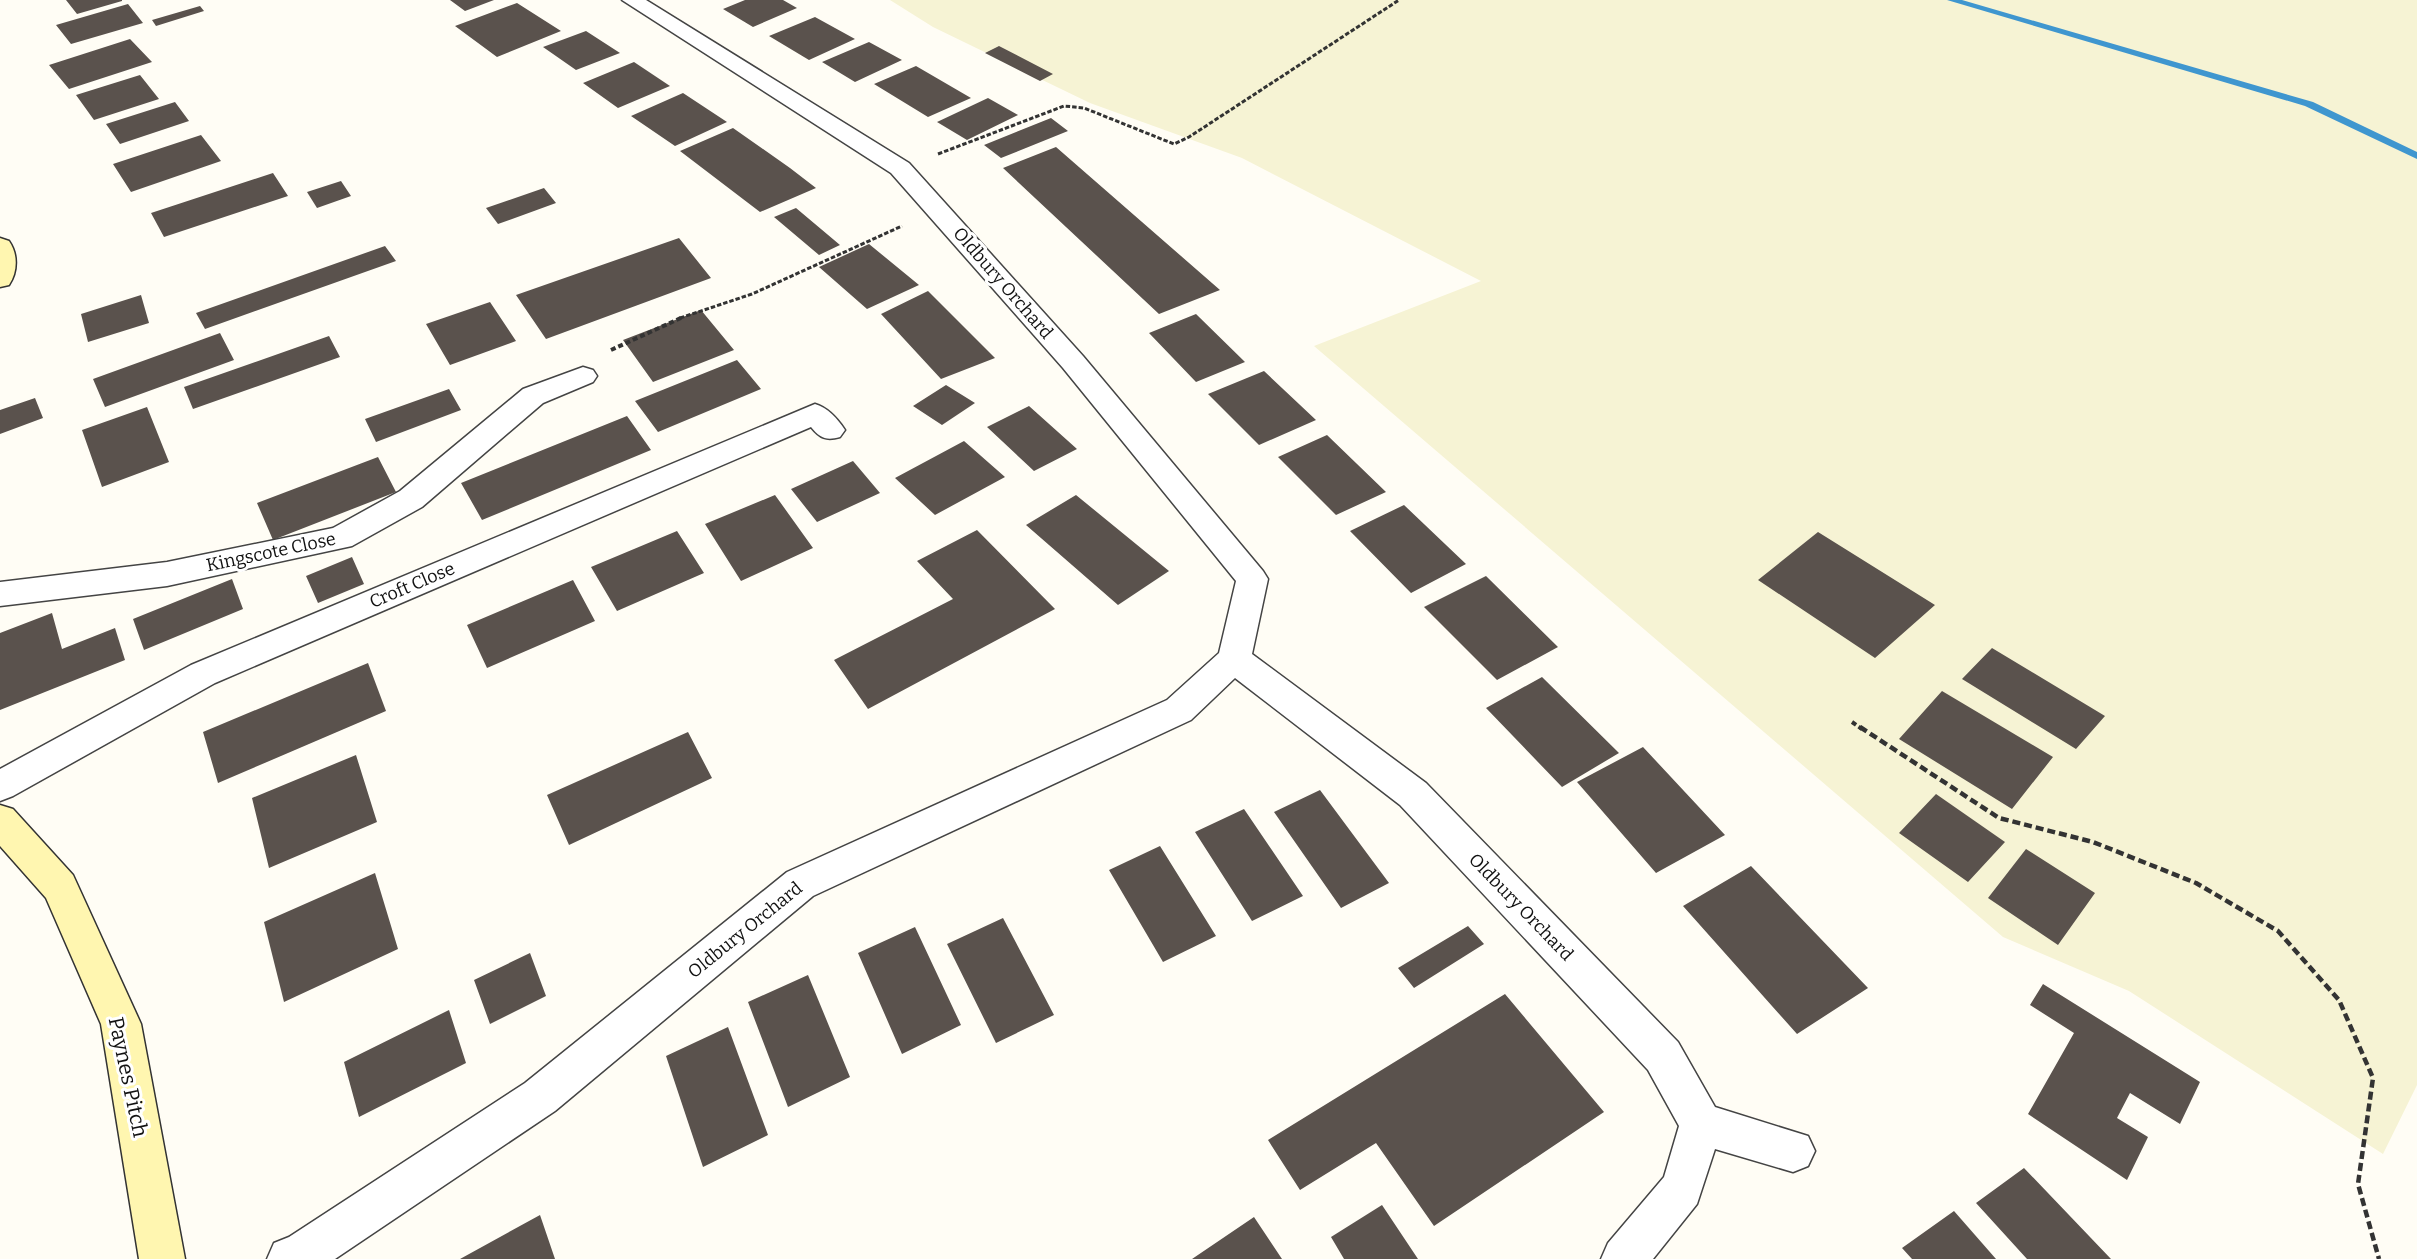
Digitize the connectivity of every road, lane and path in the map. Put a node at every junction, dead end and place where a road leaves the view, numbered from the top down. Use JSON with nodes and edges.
{"nodes":[{"id":1,"x":632,"y":0,"type":"edge"},
{"id":2,"x":1399,"y":0,"type":"edge"},
{"id":3,"x":900,"y":168,"type":"junction"},
{"id":4,"x":938,"y":209,"type":"junction"},
{"id":5,"x":0,"y":246,"type":"edge"},
{"id":6,"x":0,"y":279,"type":"edge"},
{"id":7,"x":583,"y":376,"type":"joint"},
{"id":8,"x":830,"y":430,"type":"dead end"},
{"id":9,"x":0,"y":594,"type":"edge"},
{"id":10,"x":1234,"y":659,"type":"junction"},
{"id":11,"x":1852,"y":722,"type":"dead end"},
{"id":12,"x":0,"y":786,"type":"edge"},
{"id":13,"x":0,"y":820,"type":"edge"},
{"id":14,"x":1701,"y":1124,"type":"junction"},
{"id":15,"x":1793,"y":1151,"type":"dead end"},
{"id":16,"x":162,"y":1259,"type":"edge"},
{"id":17,"x":290,"y":1259,"type":"edge"},
{"id":18,"x":1624,"y":1259,"type":"edge"},
{"id":19,"x":2379,"y":1259,"type":"edge"}],
"edges":[{"from":1,"to":3,"type":"street","name":"Oldbury Orchard"},
{"from":2,"to":3,"type":"path"},
{"from":3,"to":4,"type":"street","name":"Oldbury Orchard"},
{"from":4,"to":7,"type":"path"},
{"from":4,"to":10,"type":"street","name":"Oldbury Orchard"},
{"from":5,"to":6,"type":"street"},
{"from":7,"to":9,"type":"street","name":"Kingscote Close"},
{"from":8,"to":12,"type":"street","name":"Croft Close"},
{"from":10,"to":14,"type":"street","name":"Oldbury Orchard"},
{"from":10,"to":17,"type":"street","name":"Oldbury Orchard"},
{"from":11,"to":19,"type":"path"},
{"from":13,"to":16,"type":"street","name":"Paynes Pitch"},
{"from":14,"to":15,"type":"street"},
{"from":14,"to":18,"type":"street"}]}
